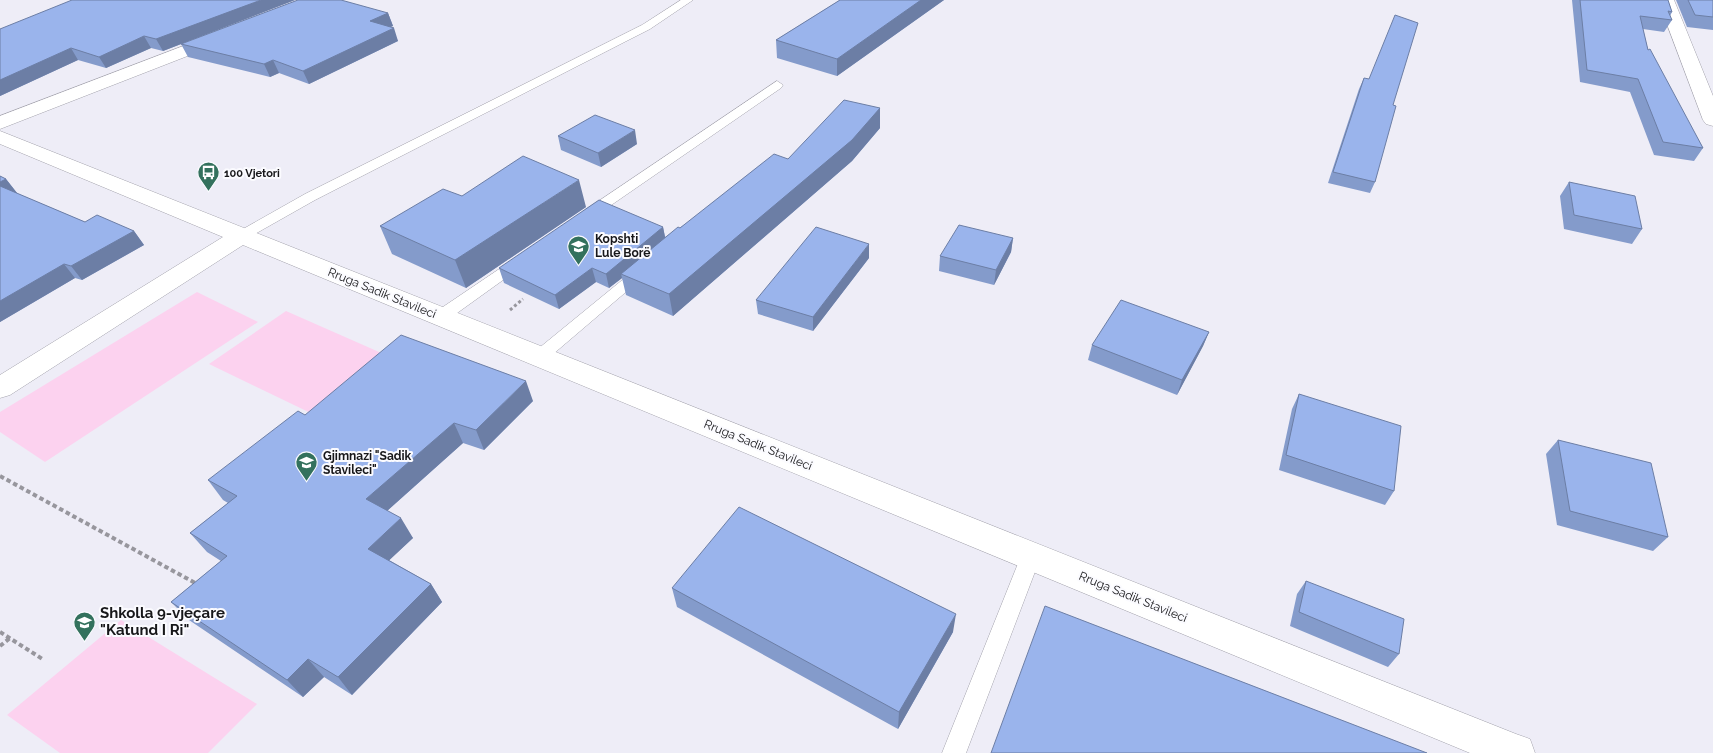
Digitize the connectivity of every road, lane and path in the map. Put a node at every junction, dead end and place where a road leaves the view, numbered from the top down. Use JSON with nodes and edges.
{"nodes":[{"id":1,"x":688,"y":0,"type":"edge"},
{"id":2,"x":1666,"y":0,"type":"edge"},
{"id":3,"x":236,"y":31,"type":"edge"},
{"id":4,"x":777,"y":85,"type":"dead end"},
{"id":5,"x":1713,"y":120,"type":"edge"},
{"id":6,"x":0,"y":123,"type":"edge"},
{"id":7,"x":0,"y":137,"type":"edge"},
{"id":8,"x":574,"y":224,"type":"edge"},
{"id":9,"x":241,"y":236,"type":"junction"},
{"id":10,"x":533,"y":252,"type":"edge"},
{"id":11,"x":652,"y":262,"type":"edge"},
{"id":12,"x":522,"y":300,"type":"dead end"},
{"id":13,"x":505,"y":313,"type":"dead end"},
{"id":14,"x":440,"y":317,"type":"junction"},
{"id":15,"x":539,"y":357,"type":"junction"},
{"id":16,"x":0,"y":388,"type":"edge"},
{"id":17,"x":0,"y":476,"type":"edge"},
{"id":18,"x":1031,"y":556,"type":"junction"},
{"id":19,"x":201,"y":586,"type":"edge"},
{"id":20,"x":0,"y":632,"type":"edge"},
{"id":21,"x":10,"y":638,"type":"junction"},
{"id":22,"x":0,"y":646,"type":"edge"},
{"id":23,"x":44,"y":660,"type":"dead end"},
{"id":24,"x":954,"y":753,"type":"edge"},
{"id":25,"x":1516,"y":753,"type":"edge"}],
"edges":[{"from":1,"to":9,"type":"lane"},
{"from":2,"to":5,"type":"street"},
{"from":3,"to":6,"type":"street"},
{"from":4,"to":8,"type":"lane"},
{"from":7,"to":9,"type":"street","name":"Rruga Sadik Stavileci"},
{"from":9,"to":14,"type":"street","name":"Rruga Sadik Stavileci"},
{"from":9,"to":16,"type":"street"},
{"from":10,"to":14,"type":"lane"},
{"from":11,"to":15,"type":"lane"},
{"from":12,"to":13,"type":"path"},
{"from":14,"to":15,"type":"street","name":"Rruga Sadik Stavileci"},
{"from":15,"to":18,"type":"street","name":"Rruga Sadik Stavileci"},
{"from":17,"to":19,"type":"path"},
{"from":18,"to":24,"type":"lane"},
{"from":18,"to":25,"type":"street","name":"Rruga Sadik Stavileci"},
{"from":20,"to":21,"type":"path"},
{"from":21,"to":22,"type":"path"},
{"from":21,"to":23,"type":"path"}]}
